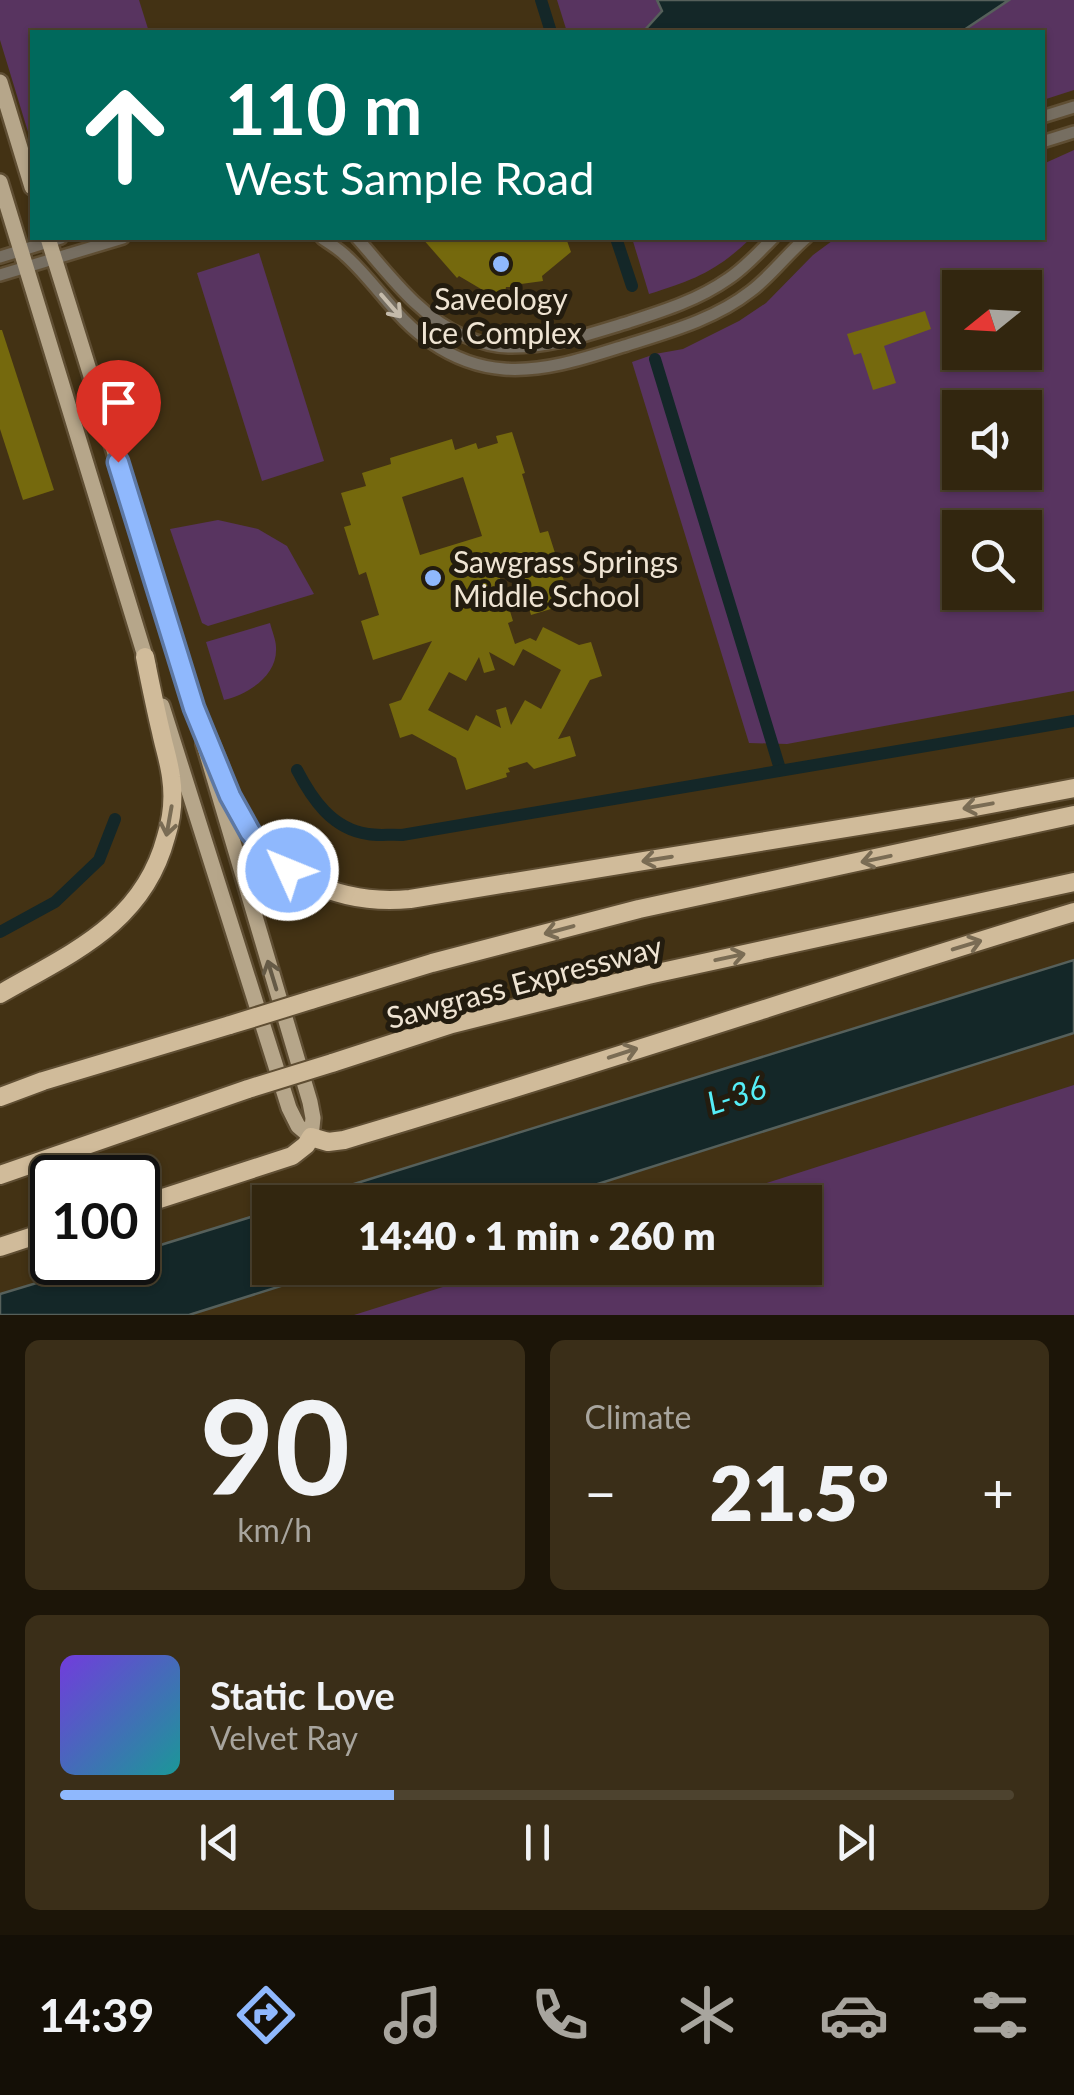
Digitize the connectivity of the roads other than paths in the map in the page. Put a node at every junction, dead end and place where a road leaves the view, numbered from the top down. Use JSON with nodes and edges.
{"nodes":[{"id":1,"x":0,"y":82,"type":"edge"},
{"id":2,"x":1074,"y":106,"type":"edge"},
{"id":3,"x":1045,"y":116,"type":"edge"},
{"id":4,"x":1074,"y":132,"type":"edge"},
{"id":5,"x":1045,"y":141,"type":"edge"},
{"id":6,"x":30,"y":180,"type":"edge"},
{"id":7,"x":0,"y":182,"type":"edge"},
{"id":8,"x":52,"y":240,"type":"edge"},
{"id":9,"x":53,"y":240,"type":"edge"},
{"id":10,"x":116,"y":240,"type":"edge"},
{"id":11,"x":325,"y":240,"type":"edge"},
{"id":12,"x":359,"y":240,"type":"edge"},
{"id":13,"x":771,"y":240,"type":"edge"},
{"id":14,"x":804,"y":240,"type":"edge"},
{"id":15,"x":0,"y":257,"type":"edge"},
{"id":16,"x":55,"y":258,"type":"junction"},
{"id":17,"x":24,"y":259,"type":"junction"},
{"id":18,"x":0,"y":275,"type":"edge"},
{"id":19,"x":710,"y":290,"type":"junction"},
{"id":20,"x":719,"y":312,"type":"junction"},
{"id":21,"x":506,"y":348,"type":"junction"},
{"id":22,"x":507,"y":369,"type":"junction"},
{"id":23,"x":145,"y":657,"type":"junction"},
{"id":24,"x":194,"y":708,"type":"junction"},
{"id":25,"x":1074,"y":788,"type":"edge"},
{"id":26,"x":1074,"y":815,"type":"edge"},
{"id":27,"x":1074,"y":882,"type":"edge"},
{"id":28,"x":1074,"y":912,"type":"edge"},
{"id":29,"x":0,"y":994,"type":"edge"},
{"id":30,"x":0,"y":1097,"type":"edge"},
{"id":31,"x":311,"y":1136,"type":"junction"},
{"id":32,"x":0,"y":1175,"type":"edge"},
{"id":33,"x":160,"y":1199,"type":"edge"},
{"id":34,"x":30,"y":1237,"type":"edge"},
{"id":35,"x":0,"y":1247,"type":"edge"}],
"edges":[{"from":1,"to":6,"type":"main road"},
{"from":2,"to":3,"type":"street"},
{"from":4,"to":5,"type":"street"},
{"from":7,"to":17,"type":"main road"},
{"from":8,"to":17,"type":"street"},
{"from":9,"to":16,"type":"main road"},
{"from":10,"to":16,"type":"street"},
{"from":11,"to":22,"type":"street","one_way":true},
{"from":12,"to":21,"type":"street"},
{"from":13,"to":19,"type":"street"},
{"from":14,"to":20,"type":"street"},
{"from":15,"to":17,"type":"street"},
{"from":16,"to":17,"type":"street"},
{"from":16,"to":24,"type":"main road"},
{"from":17,"to":18,"type":"street"},
{"from":17,"to":23,"type":"main road"},
{"from":19,"to":20,"type":"street"},
{"from":19,"to":21,"type":"street"},
{"from":20,"to":22,"type":"street"},
{"from":21,"to":22,"type":"street"},
{"from":23,"to":29,"type":"highway","one_way":true},
{"from":23,"to":31,"type":"main road"},
{"from":25,"to":24,"type":"highway","one_way":true},
{"from":31,"to":24,"type":"main road","one_way":true},
{"from":26,"to":30,"type":"highway","name":"Sawgrass Expressway","one_way":true,"bridge":true},
{"from":32,"to":27,"type":"highway","name":"Sawgrass Expressway","one_way":true,"bridge":true},
{"from":31,"to":28,"type":"highway","one_way":true},
{"from":31,"to":33,"type":"highway"},
{"from":34,"to":35,"type":"highway"}]}
